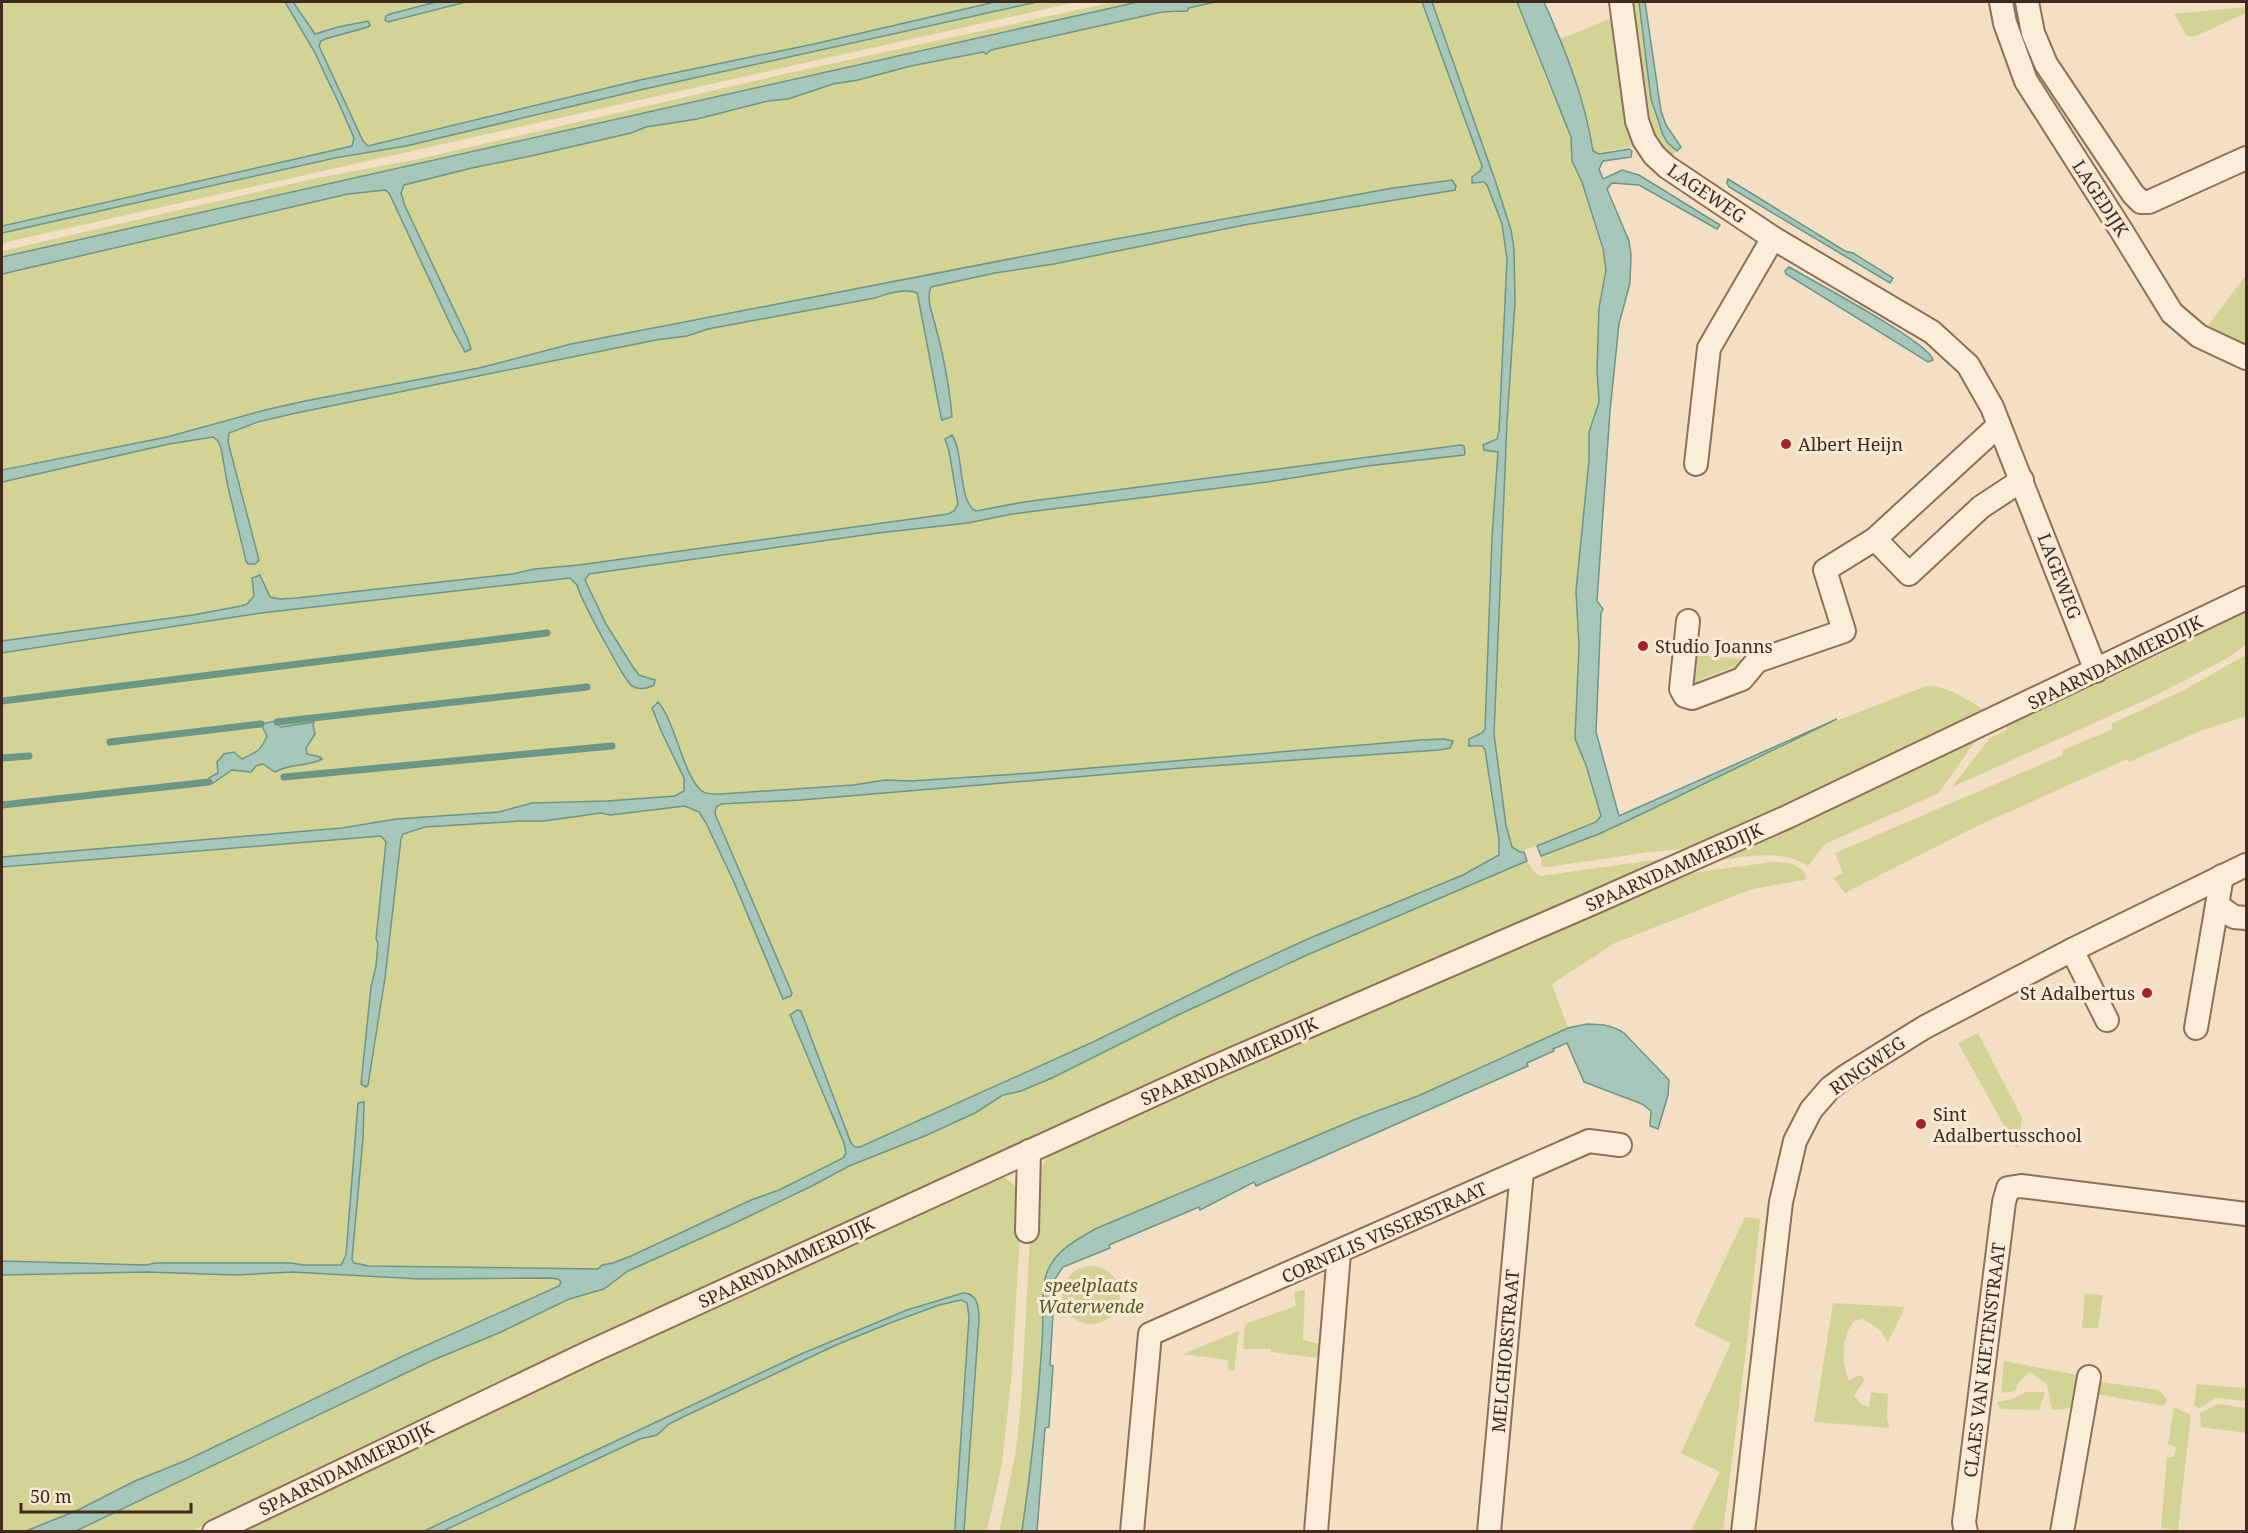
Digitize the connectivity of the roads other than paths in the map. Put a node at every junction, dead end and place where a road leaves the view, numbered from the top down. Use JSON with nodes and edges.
{"nodes":[{"id":1,"x":1620,"y":2,"type":"edge"},
{"id":2,"x":2001,"y":2,"type":"edge"},
{"id":3,"x":2027,"y":2,"type":"edge"},
{"id":4,"x":2247,"y":158,"type":"edge"},
{"id":5,"x":1773,"y":238,"type":"junction"},
{"id":6,"x":2247,"y":358,"type":"edge"},
{"id":7,"x":1999,"y":425,"type":"junction"},
{"id":8,"x":1696,"y":464,"type":"dead end"},
{"id":9,"x":2022,"y":480,"type":"junction"},
{"id":10,"x":1875,"y":539,"type":"junction"},
{"id":11,"x":2247,"y":598,"type":"edge"},
{"id":12,"x":1688,"y":621,"type":"dead end"},
{"id":13,"x":2096,"y":671,"type":"junction"},
{"id":14,"x":2247,"y":865,"type":"edge"},
{"id":15,"x":2222,"y":876,"type":"junction"},
{"id":16,"x":2217,"y":905,"type":"junction"},
{"id":17,"x":2247,"y":918,"type":"edge"},
{"id":18,"x":2072,"y":950,"type":"junction"},
{"id":19,"x":2107,"y":1020,"type":"dead end"},
{"id":20,"x":2196,"y":1028,"type":"dead end"},
{"id":21,"x":1620,"y":1145,"type":"dead end"},
{"id":22,"x":1029,"y":1151,"type":"junction"},
{"id":23,"x":1522,"y":1172,"type":"junction"},
{"id":24,"x":2247,"y":1214,"type":"edge"},
{"id":25,"x":1027,"y":1231,"type":"dead end"},
{"id":26,"x":1339,"y":1253,"type":"junction"},
{"id":27,"x":2088,"y":1377,"type":"dead end"},
{"id":28,"x":214,"y":1532,"type":"edge"},
{"id":29,"x":1132,"y":1532,"type":"edge"},
{"id":30,"x":1316,"y":1532,"type":"edge"},
{"id":31,"x":1489,"y":1532,"type":"edge"},
{"id":32,"x":1743,"y":1532,"type":"edge"},
{"id":33,"x":1966,"y":1532,"type":"edge"},
{"id":34,"x":2062,"y":1532,"type":"edge"}],
"edges":[{"from":1,"to":5,"type":"street","name":"LAGEWEG"},
{"from":2,"to":6,"type":"street","name":"LAGEDIJK"},
{"from":3,"to":4,"type":"street","name":"LAGEDIJK"},
{"from":5,"to":7,"type":"street","name":"LAGEWEG"},
{"from":5,"to":8,"type":"street"},
{"from":7,"to":9,"type":"street","name":"LAGEWEG"},
{"from":7,"to":10,"type":"street"},
{"from":9,"to":10,"type":"street"},
{"from":9,"to":13,"type":"street","name":"LAGEWEG"},
{"from":10,"to":12,"type":"street"},
{"from":11,"to":13,"type":"street","name":"SPAARNDAMMERDIJK"},
{"from":13,"to":22,"type":"street","name":"SPAARNDAMMERDIJK"},
{"from":14,"to":15,"type":"street","name":"RINGWEG"},
{"from":15,"to":16,"type":"street"},
{"from":15,"to":18,"type":"street","name":"RINGWEG"},
{"from":16,"to":17,"type":"street"},
{"from":16,"to":20,"type":"street"},
{"from":18,"to":19,"type":"street"},
{"from":18,"to":32,"type":"street","name":"RINGWEG"},
{"from":21,"to":23,"type":"street","name":"CORNELIS VISSERSTRAAT"},
{"from":22,"to":25,"type":"street"},
{"from":22,"to":28,"type":"street","name":"SPAARNDAMMERDIJK"},
{"from":23,"to":26,"type":"street","name":"CORNELIS VISSERSTRAAT"},
{"from":23,"to":31,"type":"street","name":"MELCHIORSTRAAT"},
{"from":24,"to":33,"type":"street","name":"CLAES VAN KIETENSTRAAT"},
{"from":26,"to":29,"type":"street","name":"CORNELIS VISSERSTRAAT"},
{"from":26,"to":30,"type":"street"},
{"from":27,"to":34,"type":"street"}]}
